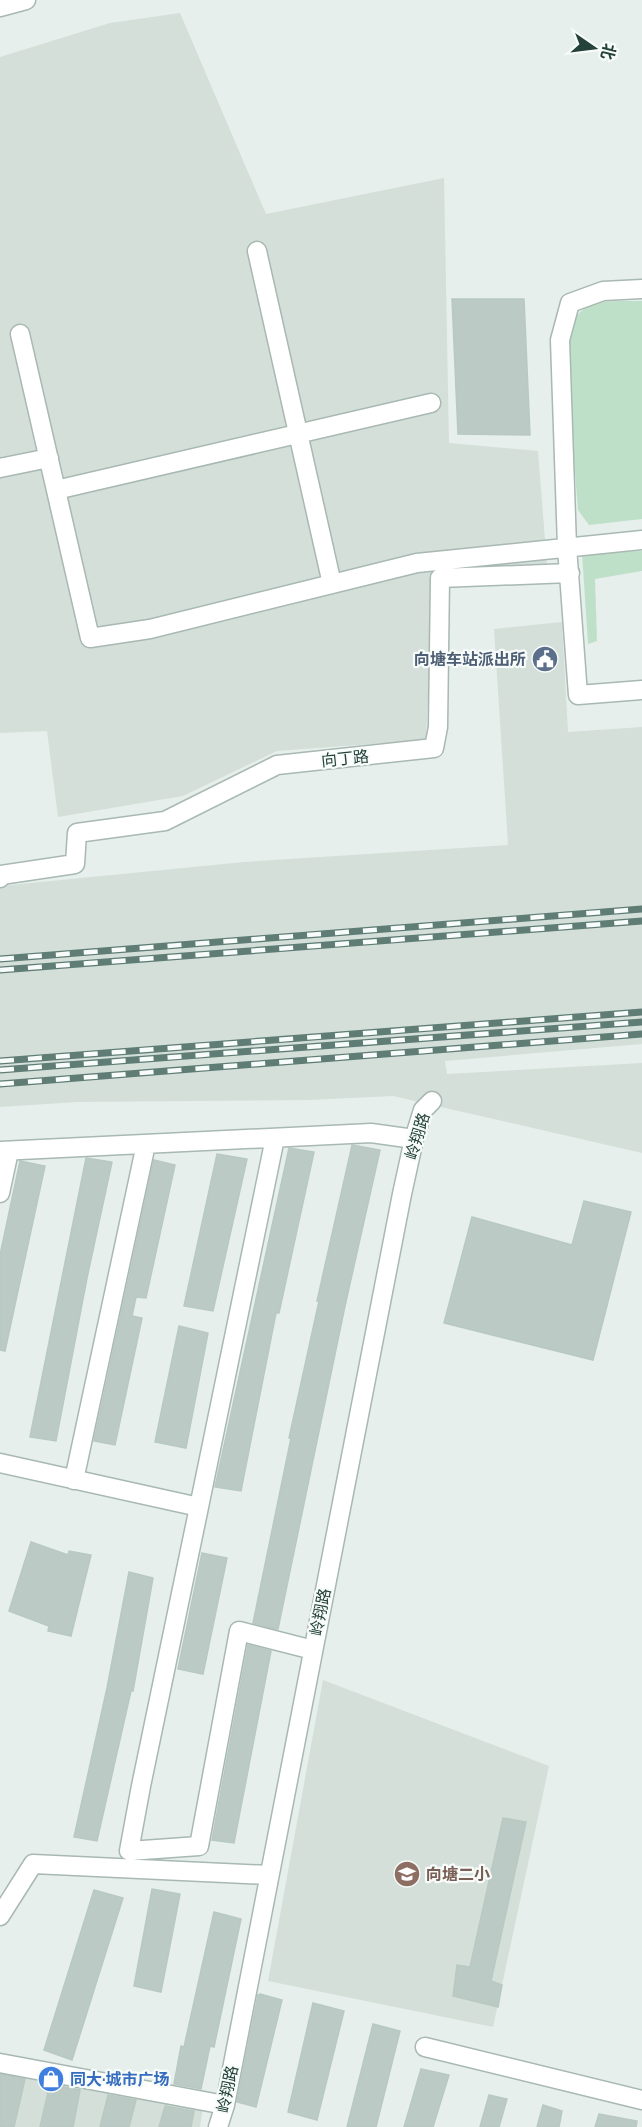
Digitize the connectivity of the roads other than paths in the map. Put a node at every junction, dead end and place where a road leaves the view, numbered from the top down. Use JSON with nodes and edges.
{"nodes":[{"id":1,"x":26,"y":0,"type":"edge"},
{"id":2,"x":0,"y":7,"type":"edge"},
{"id":3,"x":257,"y":251,"type":"dead end"},
{"id":4,"x":642,"y":289,"type":"edge"},
{"id":5,"x":20,"y":334,"type":"dead end"},
{"id":6,"x":431,"y":403,"type":"dead end"},
{"id":7,"x":298,"y":434,"type":"junction"},
{"id":8,"x":49,"y":459,"type":"junction"},
{"id":9,"x":0,"y":468,"type":"edge"},
{"id":10,"x":56,"y":490,"type":"junction"},
{"id":11,"x":642,"y":540,"type":"edge"},
{"id":12,"x":567,"y":547,"type":"junction"},
{"id":13,"x":570,"y":573,"type":"junction"},
{"id":14,"x":332,"y":584,"type":"junction"},
{"id":15,"x":642,"y":690,"type":"edge"},
{"id":16,"x":0,"y":878,"type":"edge"},
{"id":17,"x":432,"y":1101,"type":"dead end"},
{"id":18,"x":275,"y":1138,"type":"junction"},
{"id":19,"x":414,"y":1139,"type":"junction"},
{"id":20,"x":146,"y":1144,"type":"junction"},
{"id":21,"x":4,"y":1151,"type":"edge"},
{"id":22,"x":0,"y":1193,"type":"edge"},
{"id":23,"x":0,"y":1463,"type":"edge"},
{"id":24,"x":74,"y":1480,"type":"junction"},
{"id":25,"x":199,"y":1507,"type":"junction"},
{"id":26,"x":313,"y":1650,"type":"junction"},
{"id":27,"x":269,"y":1875,"type":"junction"},
{"id":28,"x":0,"y":1916,"type":"edge"},
{"id":29,"x":425,"y":2047,"type":"dead end"},
{"id":30,"x":0,"y":2063,"type":"edge"},
{"id":31,"x":642,"y":2100,"type":"edge"},
{"id":32,"x":225,"y":2105,"type":"junction"},
{"id":33,"x":218,"y":2127,"type":"edge"}],
"edges":[{"from":1,"to":2,"type":"street"},
{"from":3,"to":7,"type":"street"},
{"from":4,"to":12,"type":"street"},
{"from":5,"to":8,"type":"street"},
{"from":6,"to":7,"type":"street"},
{"from":7,"to":10,"type":"street"},
{"from":7,"to":14,"type":"street"},
{"from":8,"to":9,"type":"street"},
{"from":8,"to":10,"type":"street"},
{"from":10,"to":14,"type":"street"},
{"from":11,"to":12,"type":"street"},
{"from":12,"to":13,"type":"street"},
{"from":12,"to":14,"type":"street"},
{"from":13,"to":15,"type":"street"},
{"from":13,"to":16,"type":"street","name":"向丁路"},
{"from":17,"to":19,"type":"street","name":"岭翔路"},
{"from":18,"to":19,"type":"street"},
{"from":18,"to":20,"type":"street"},
{"from":18,"to":25,"type":"street"},
{"from":19,"to":26,"type":"street","name":"岭翔路"},
{"from":20,"to":21,"type":"street"},
{"from":20,"to":24,"type":"street"},
{"from":21,"to":22,"type":"street"},
{"from":23,"to":24,"type":"street"},
{"from":24,"to":25,"type":"street"},
{"from":25,"to":26,"type":"street"},
{"from":26,"to":27,"type":"street","name":"岭翔路"},
{"from":27,"to":28,"type":"street"},
{"from":27,"to":32,"type":"street","name":"岭翔路"},
{"from":29,"to":31,"type":"street"},
{"from":30,"to":32,"type":"street"},
{"from":32,"to":33,"type":"street","name":"岭翔路"}]}
